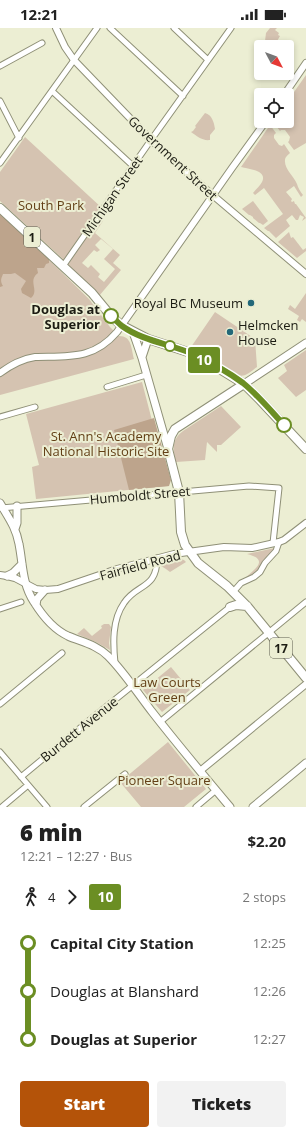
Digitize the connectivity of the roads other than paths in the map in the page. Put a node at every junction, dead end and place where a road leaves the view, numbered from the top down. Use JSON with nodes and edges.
{"nodes":[{"id":1,"x":56,"y":28,"type":"edge"},
{"id":2,"x":97,"y":28,"type":"edge"},
{"id":3,"x":110,"y":28,"type":"edge"},
{"id":4,"x":174,"y":28,"type":"edge"},
{"id":5,"x":230,"y":28,"type":"edge"},
{"id":6,"x":42,"y":43,"type":"dead end"},
{"id":7,"x":74,"y":60,"type":"junction"},
{"id":8,"x":208,"y":60,"type":"junction"},
{"id":9,"x":306,"y":63,"type":"edge"},
{"id":10,"x":0,"y":66,"type":"edge"},
{"id":11,"x":289,"y":88,"type":"edge"},
{"id":12,"x":52,"y":91,"type":"junction"},
{"id":13,"x":183,"y":96,"type":"junction"},
{"id":14,"x":0,"y":101,"type":"edge"},
{"id":15,"x":261,"y":128,"type":"edge"},
{"id":16,"x":19,"y":138,"type":"junction"},
{"id":17,"x":151,"y":140,"type":"junction"},
{"id":18,"x":0,"y":163,"type":"edge"},
{"id":19,"x":133,"y":166,"type":"junction"},
{"id":20,"x":213,"y":195,"type":"junction"},
{"id":21,"x":0,"y":208,"type":"edge"},
{"id":22,"x":63,"y":266,"type":"junction"},
{"id":23,"x":306,"y":274,"type":"edge"},
{"id":24,"x":121,"y":326,"type":"junction"},
{"id":25,"x":133,"y":332,"type":"junction"},
{"id":26,"x":148,"y":339,"type":"junction"},
{"id":27,"x":306,"y":343,"type":"edge"},
{"id":28,"x":142,"y":358,"type":"junction"},
{"id":29,"x":0,"y":373,"type":"edge"},
{"id":30,"x":146,"y":375,"type":"junction"},
{"id":31,"x":244,"y":384,"type":"junction"},
{"id":32,"x":107,"y":387,"type":"dead end"},
{"id":33,"x":35,"y":407,"type":"dead end"},
{"id":34,"x":0,"y":417,"type":"edge"},
{"id":35,"x":161,"y":426,"type":"junction"},
{"id":36,"x":175,"y":429,"type":"junction"},
{"id":37,"x":168,"y":449,"type":"junction"},
{"id":38,"x":306,"y":449,"type":"edge"},
{"id":39,"x":179,"y":492,"type":"junction"},
{"id":40,"x":1,"y":506,"type":"edge"},
{"id":41,"x":16,"y":506,"type":"junction"},
{"id":42,"x":306,"y":523,"type":"edge"},
{"id":43,"x":15,"y":529,"type":"junction"},
{"id":44,"x":279,"y":542,"type":"junction"},
{"id":45,"x":189,"y":552,"type":"junction"},
{"id":46,"x":157,"y":558,"type":"junction"},
{"id":47,"x":22,"y":564,"type":"junction"},
{"id":48,"x":3,"y":575,"type":"edge"},
{"id":49,"x":25,"y":584,"type":"junction"},
{"id":50,"x":45,"y":590,"type":"junction"},
{"id":51,"x":234,"y":591,"type":"junction"},
{"id":52,"x":21,"y":602,"type":"dead end"},
{"id":53,"x":306,"y":602,"type":"edge"},
{"id":54,"x":36,"y":605,"type":"junction"},
{"id":55,"x":247,"y":606,"type":"junction"},
{"id":56,"x":230,"y":607,"type":"junction"},
{"id":57,"x":0,"y":609,"type":"edge"},
{"id":58,"x":269,"y":633,"type":"junction"},
{"id":59,"x":62,"y":653,"type":"dead end"},
{"id":60,"x":115,"y":663,"type":"junction"},
{"id":61,"x":306,"y":678,"type":"edge"},
{"id":62,"x":306,"y":684,"type":"edge"},
{"id":63,"x":132,"y":686,"type":"junction"},
{"id":64,"x":0,"y":704,"type":"edge"},
{"id":65,"x":160,"y":722,"type":"junction"},
{"id":66,"x":0,"y":752,"type":"edge"},
{"id":67,"x":306,"y":763,"type":"edge"},
{"id":68,"x":200,"y":771,"type":"junction"},
{"id":69,"x":125,"y":774,"type":"dead end"},
{"id":70,"x":21,"y":777,"type":"junction"},
{"id":71,"x":28,"y":785,"type":"junction"},
{"id":72,"x":216,"y":790,"type":"junction"},
{"id":73,"x":2,"y":807,"type":"edge"},
{"id":74,"x":47,"y":807,"type":"edge"},
{"id":75,"x":84,"y":807,"type":"edge"},
{"id":76,"x":196,"y":807,"type":"edge"},
{"id":77,"x":230,"y":807,"type":"edge"},
{"id":78,"x":253,"y":807,"type":"edge"}],
"edges":[{"from":1,"to":7,"type":"street","name":"Government Street"},
{"from":2,"to":7,"type":"street"},
{"from":3,"to":13,"type":"street"},
{"from":4,"to":8,"type":"street"},
{"from":5,"to":8,"type":"street","name":"Michigan Street"},
{"from":6,"to":10,"type":"street"},
{"from":7,"to":12,"type":"street"},
{"from":7,"to":17,"type":"street","name":"Government Street"},
{"from":8,"to":13,"type":"street","name":"Michigan Street"},
{"from":9,"to":11,"type":"street"},
{"from":12,"to":16,"type":"street"},
{"from":12,"to":19,"type":"street"},
{"from":13,"to":17,"type":"street","name":"Michigan Street"},
{"from":14,"to":16,"type":"street"},
{"from":15,"to":20,"type":"street"},
{"from":16,"to":18,"type":"street"},
{"from":17,"to":19,"type":"street","name":"Michigan Street"},
{"from":17,"to":20,"type":"street","name":"Government Street"},
{"from":19,"to":22,"type":"street","name":"Michigan Street"},
{"from":20,"to":23,"type":"street","name":"Government Street"},
{"from":20,"to":24,"type":"street"},
{"from":21,"to":22,"type":"main road","number":"1"},
{"from":22,"to":24,"type":"main road","number":"1"},
{"from":24,"to":25,"type":"main road","number":"1"},
{"from":24,"to":29,"type":"street"},
{"from":25,"to":26,"type":"main road","number":"1"},
{"from":25,"to":28,"type":"main road"},
{"from":26,"to":28,"type":"main road"},
{"from":26,"to":31,"type":"main road","number":"1"},
{"from":27,"to":31,"type":"main road"},
{"from":28,"to":30,"type":"main road"},
{"from":30,"to":32,"type":"street"},
{"from":30,"to":35,"type":"main road"},
{"from":31,"to":36,"type":"main road"},
{"from":31,"to":38,"type":"main road","number":"1"},
{"from":33,"to":34,"type":"street"},
{"from":35,"to":36,"type":"main road"},
{"from":35,"to":37,"type":"main road"},
{"from":36,"to":37,"type":"main road"},
{"from":37,"to":39,"type":"main road","number":"17"},
{"from":39,"to":41,"type":"street","name":"Humboldt Street"},
{"from":39,"to":44,"type":"street","name":"Humboldt Street"},
{"from":39,"to":45,"type":"main road","number":"17"},
{"from":40,"to":41,"type":"street","name":"Humboldt Street"},
{"from":40,"to":43,"type":"main road"},
{"from":41,"to":43,"type":"main road"},
{"from":42,"to":44,"type":"street"},
{"from":43,"to":47,"type":"main road"},
{"from":44,"to":45,"type":"street","name":"Fairfield Road"},
{"from":44,"to":51,"type":"street"},
{"from":45,"to":46,"type":"street","name":"Fairfield Road"},
{"from":45,"to":51,"type":"main road","number":"17"},
{"from":46,"to":50,"type":"street","name":"Fairfield Road"},
{"from":46,"to":60,"type":"street"},
{"from":47,"to":48,"type":"main road"},
{"from":47,"to":49,"type":"main road"},
{"from":48,"to":49,"type":"street","name":"Fairfield Road"},
{"from":49,"to":50,"type":"street","name":"Fairfield Road"},
{"from":49,"to":54,"type":"main road"},
{"from":50,"to":54,"type":"main road"},
{"from":51,"to":55,"type":"main road","number":"17"},
{"from":51,"to":56,"type":"main road"},
{"from":52,"to":57,"type":"street"},
{"from":53,"to":58,"type":"street"},
{"from":54,"to":60,"type":"main road"},
{"from":55,"to":56,"type":"main road"},
{"from":55,"to":58,"type":"main road","number":"17"},
{"from":56,"to":63,"type":"street","name":"Burdett Avenue"},
{"from":58,"to":61,"type":"main road","number":"17"},
{"from":58,"to":65,"type":"street"},
{"from":59,"to":64,"type":"street"},
{"from":60,"to":63,"type":"main road"},
{"from":62,"to":68,"type":"street"},
{"from":63,"to":65,"type":"main road"},
{"from":63,"to":70,"type":"street","name":"Burdett Avenue"},
{"from":65,"to":68,"type":"main road"},
{"from":66,"to":70,"type":"street"},
{"from":67,"to":78,"type":"main road"},
{"from":68,"to":72,"type":"main road"},
{"from":69,"to":75,"type":"street"},
{"from":70,"to":71,"type":"street"},
{"from":71,"to":73,"type":"street"},
{"from":71,"to":74,"type":"street"},
{"from":72,"to":76,"type":"street"},
{"from":72,"to":77,"type":"main road"}]}
